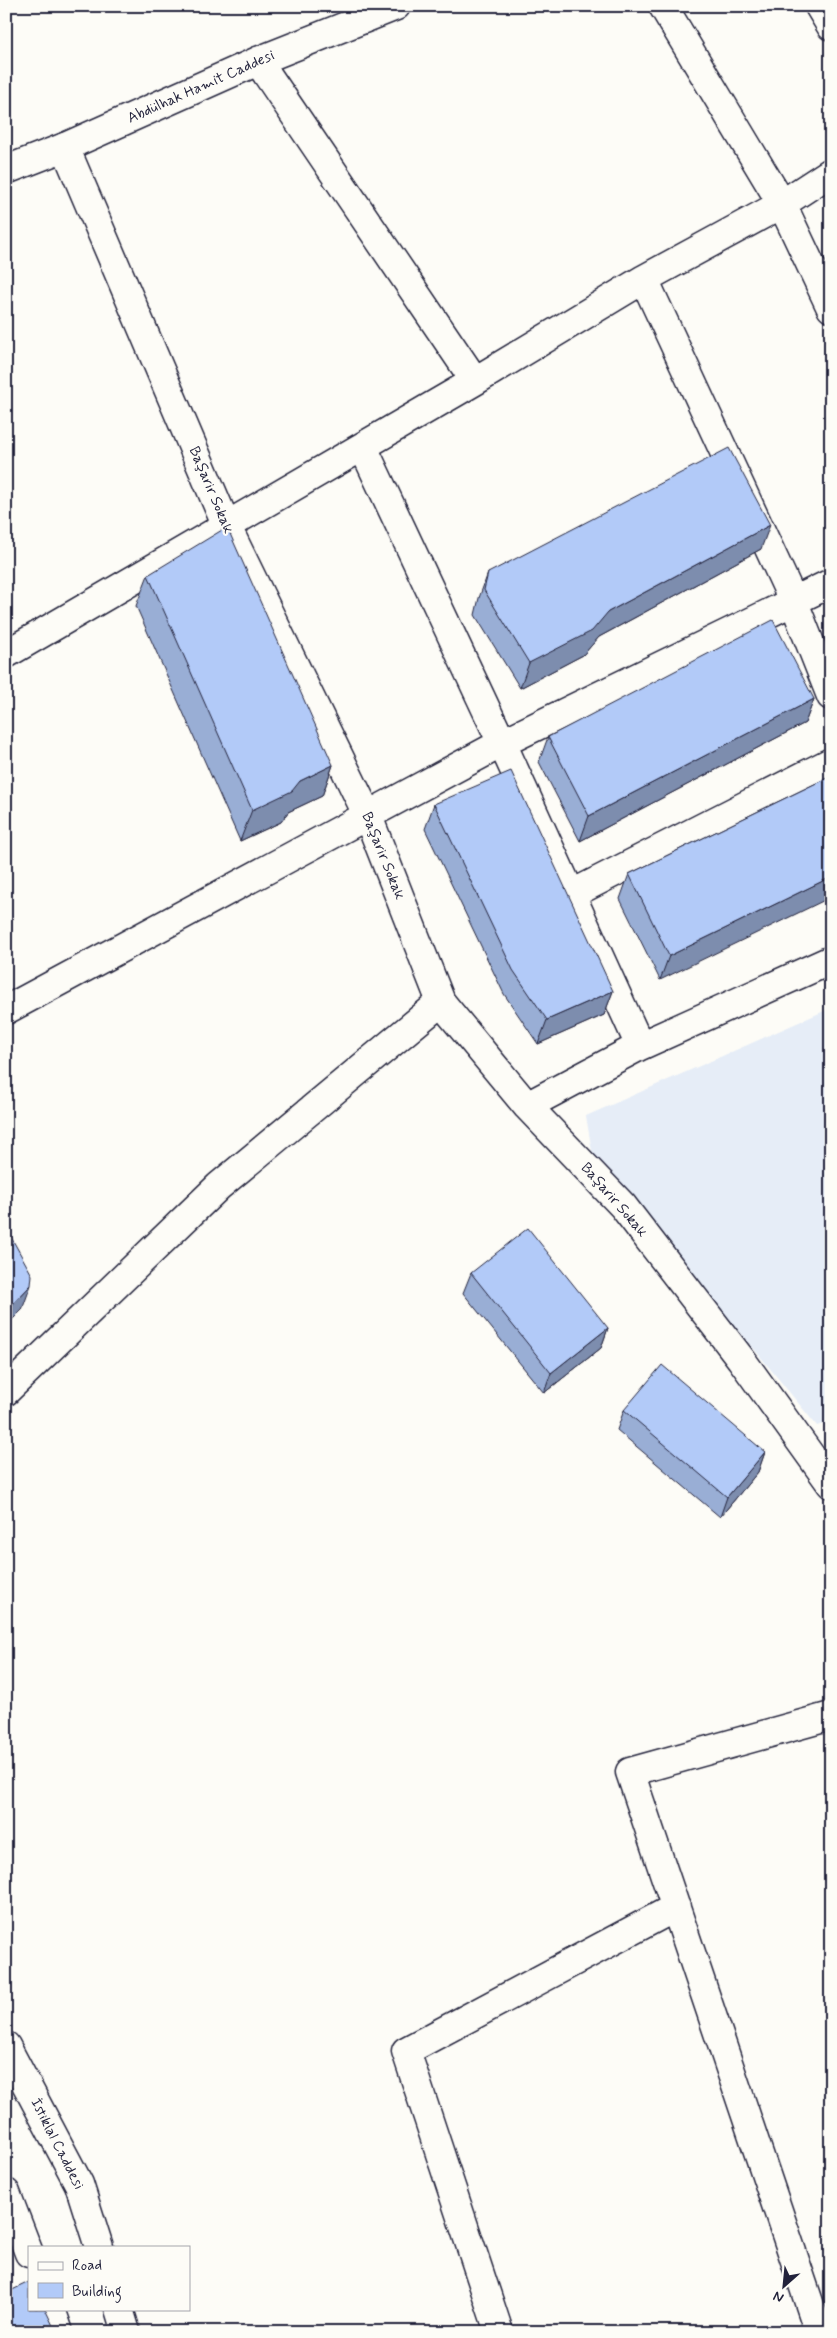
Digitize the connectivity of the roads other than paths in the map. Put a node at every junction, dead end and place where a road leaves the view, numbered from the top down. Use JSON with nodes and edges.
{"nodes":[{"id":1,"x":396,"y":6,"type":"edge"},
{"id":2,"x":663,"y":6,"type":"edge"},
{"id":3,"x":819,"y":6,"type":"edge"},
{"id":4,"x":831,"y":26,"type":"edge"},
{"id":5,"x":258,"y":61,"type":"junction"},
{"id":6,"x":65,"y":147,"type":"junction"},
{"id":7,"x":6,"y":170,"type":"edge"},
{"id":8,"x":831,"y":172,"type":"edge"},
{"id":9,"x":782,"y":204,"type":"junction"},
{"id":10,"x":644,"y":279,"type":"junction"},
{"id":11,"x":831,"y":308,"type":"edge"},
{"id":12,"x":475,"y":381,"type":"junction"},
{"id":13,"x":363,"y":447,"type":"junction"},
{"id":14,"x":227,"y":527,"type":"junction"},
{"id":15,"x":831,"y":583,"type":"edge"},
{"id":16,"x":793,"y":600,"type":"junction"},
{"id":17,"x":9,"y":646,"type":"edge"},
{"id":18,"x":831,"y":696,"type":"edge"},
{"id":19,"x":502,"y":743,"type":"junction"},
{"id":20,"x":831,"y":762,"type":"edge"},
{"id":21,"x":367,"y":814,"type":"junction"},
{"id":22,"x":570,"y":895,"type":"junction"},
{"id":23,"x":831,"y":960,"type":"edge"},
{"id":24,"x":441,"y":1002,"type":"junction"},
{"id":25,"x":6,"y":1010,"type":"edge"},
{"id":26,"x":640,"y":1046,"type":"junction"},
{"id":27,"x":527,"y":1106,"type":"junction"},
{"id":28,"x":6,"y":1392,"type":"edge"},
{"id":29,"x":831,"y":1484,"type":"edge"},
{"id":30,"x":831,"y":1716,"type":"edge"},
{"id":31,"x":676,"y":1906,"type":"junction"},
{"id":32,"x":6,"y":2046,"type":"edge"},
{"id":33,"x":6,"y":2193,"type":"edge"},
{"id":34,"x":99,"y":2246,"type":"edge"},
{"id":35,"x":28,"y":2250,"type":"edge"},
{"id":36,"x":50,"y":2310,"type":"edge"},
{"id":37,"x":119,"y":2310,"type":"edge"},
{"id":38,"x":59,"y":2332,"type":"edge"},
{"id":39,"x":126,"y":2332,"type":"edge"},
{"id":40,"x":499,"y":2332,"type":"edge"},
{"id":41,"x":819,"y":2332,"type":"edge"}],
"edges":[{"from":1,"to":5,"type":"street","name":"Abdülhak Hamit Caddesi"},
{"from":2,"to":9,"type":"street"},
{"from":3,"to":4,"type":"street"},
{"from":5,"to":6,"type":"street","name":"Abdülhak Hamit Caddesi"},
{"from":5,"to":12,"type":"street"},
{"from":6,"to":7,"type":"street","name":"Abdülhak Hamit Caddesi"},
{"from":6,"to":14,"type":"street","name":"Başarir Sokak"},
{"from":8,"to":9,"type":"street"},
{"from":9,"to":10,"type":"street"},
{"from":9,"to":11,"type":"street"},
{"from":10,"to":12,"type":"street"},
{"from":10,"to":16,"type":"street"},
{"from":12,"to":13,"type":"street"},
{"from":13,"to":14,"type":"street"},
{"from":13,"to":19,"type":"street"},
{"from":14,"to":17,"type":"street"},
{"from":14,"to":21,"type":"street","name":"Başarir Sokak"},
{"from":15,"to":16,"type":"street"},
{"from":16,"to":18,"type":"street"},
{"from":16,"to":19,"type":"street"},
{"from":19,"to":21,"type":"street"},
{"from":19,"to":22,"type":"street"},
{"from":20,"to":22,"type":"street"},
{"from":21,"to":24,"type":"street","name":"Başarir Sokak"},
{"from":21,"to":25,"type":"street"},
{"from":22,"to":26,"type":"street"},
{"from":23,"to":26,"type":"street"},
{"from":24,"to":27,"type":"street","name":"Başarir Sokak"},
{"from":24,"to":28,"type":"street"},
{"from":26,"to":27,"type":"street"},
{"from":27,"to":29,"type":"street","name":"Başarir Sokak"},
{"from":30,"to":31,"type":"street"},
{"from":31,"to":40,"type":"street"},
{"from":31,"to":41,"type":"street"},
{"from":32,"to":34,"type":"street","name":"İstiklal Caddesi"},
{"from":33,"to":35,"type":"street"},
{"from":36,"to":38,"type":"street"},
{"from":37,"to":39,"type":"street"}]}
